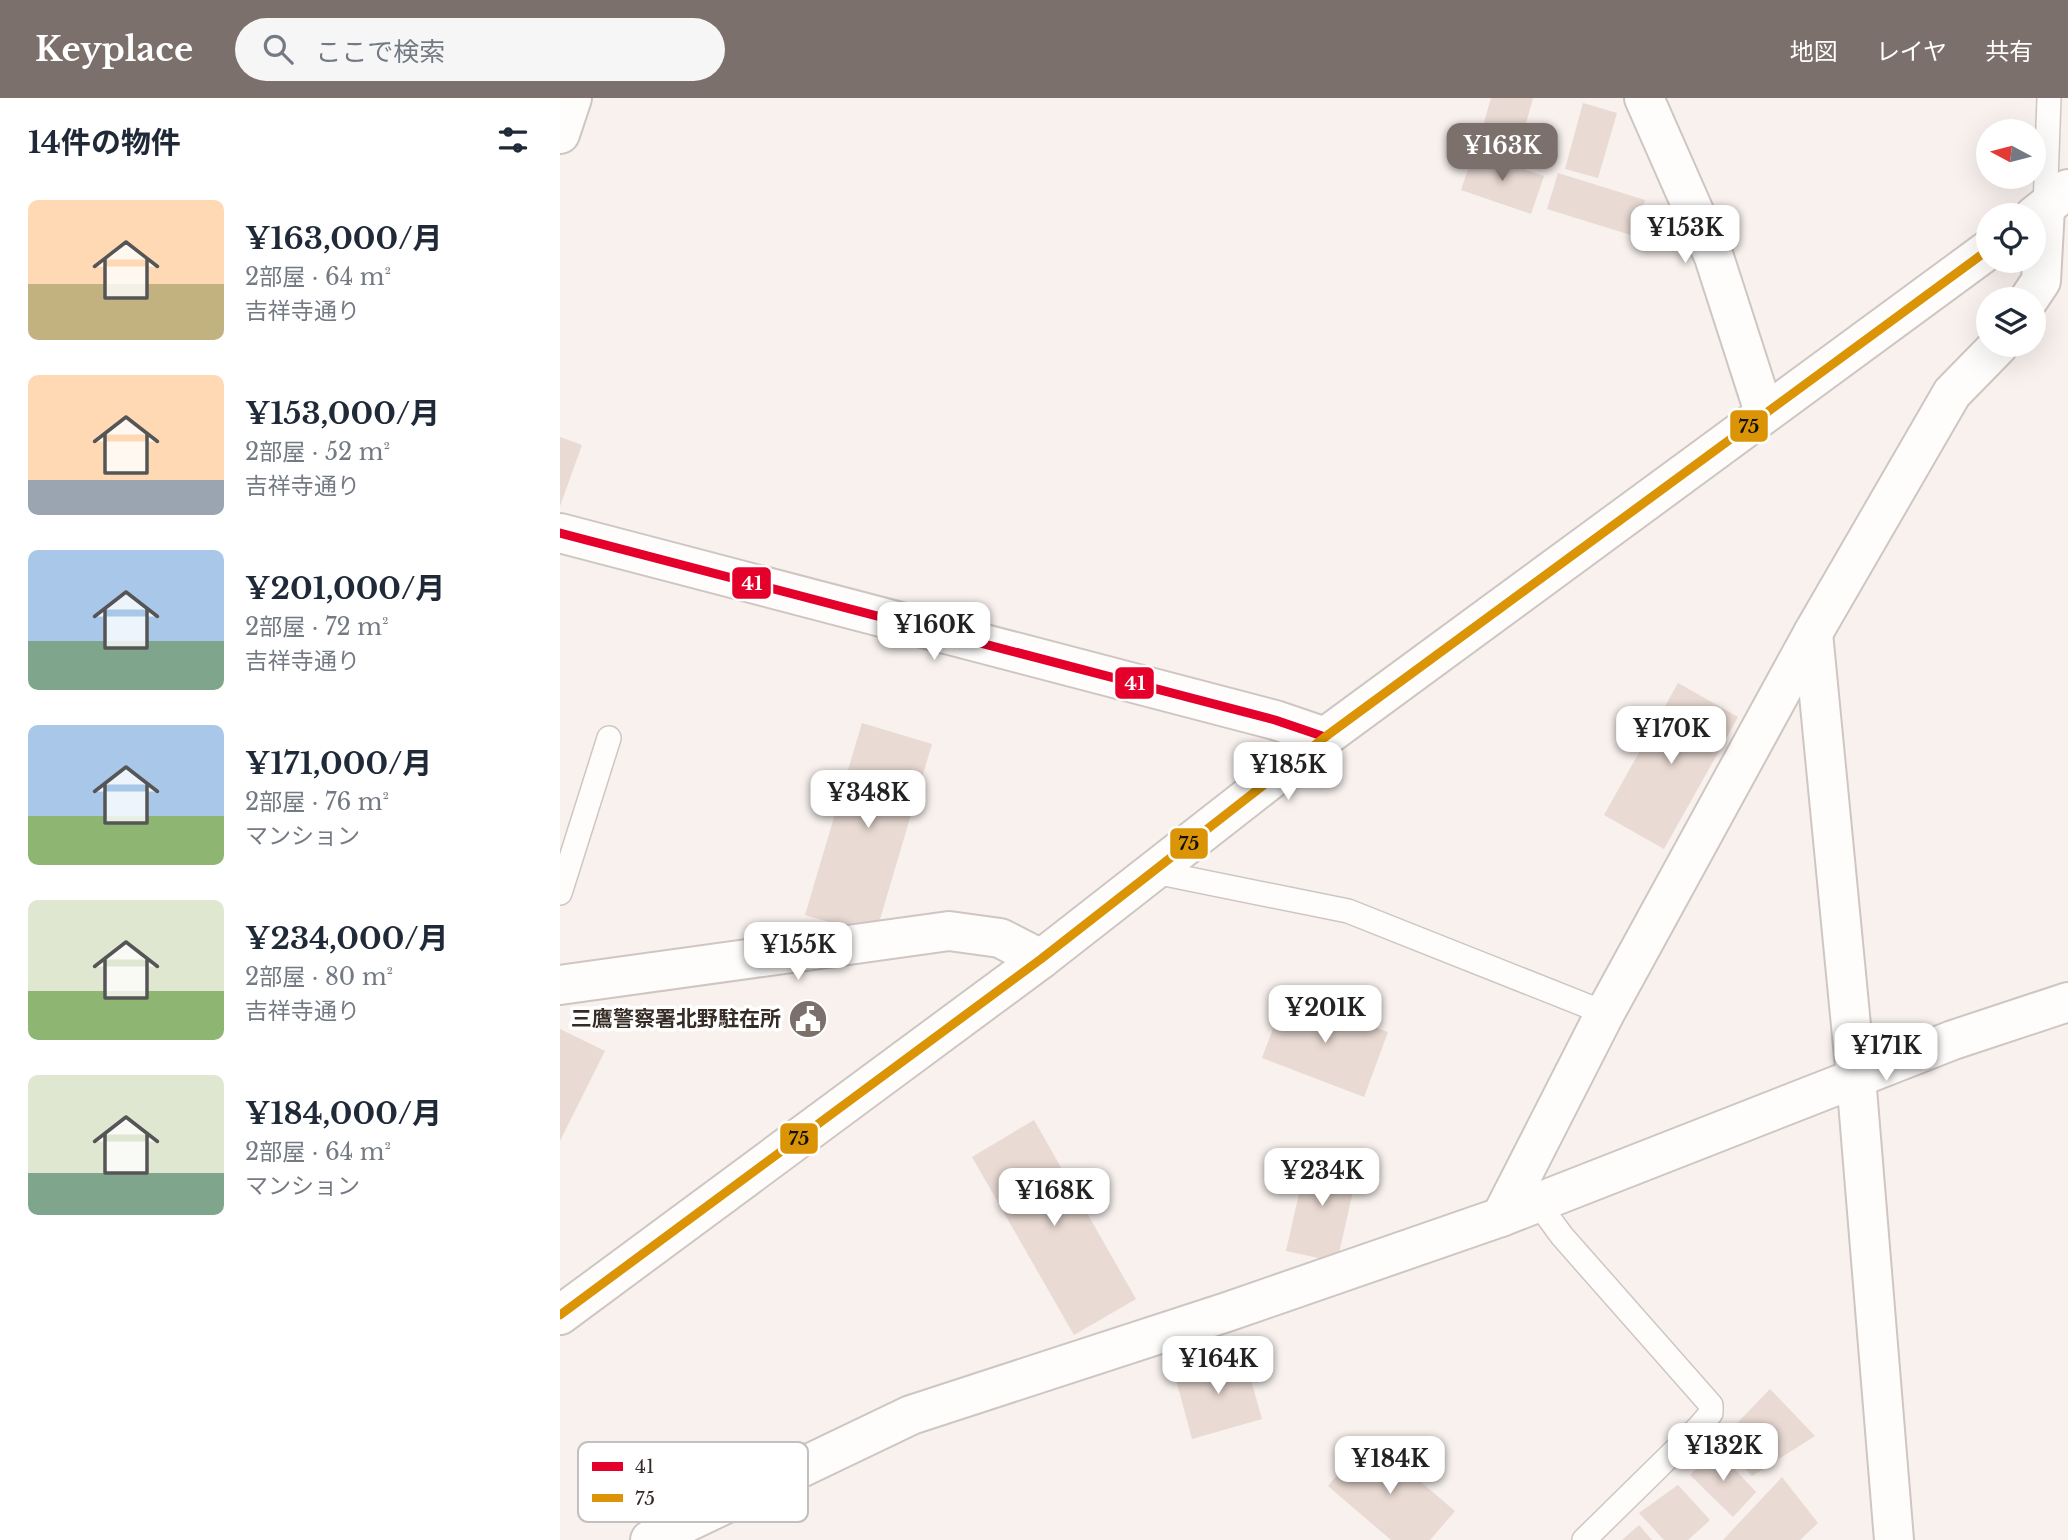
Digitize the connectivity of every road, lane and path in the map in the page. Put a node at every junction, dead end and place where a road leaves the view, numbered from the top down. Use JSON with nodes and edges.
{"nodes":[{"id":1,"x":572,"y":98,"type":"edge"},
{"id":2,"x":1644,"y":98,"type":"edge"},
{"id":3,"x":2049,"y":98,"type":"edge"},
{"id":4,"x":560,"y":134,"type":"edge"},
{"id":5,"x":2049,"y":205,"type":"edge"},
{"id":6,"x":1976,"y":259,"type":"edge"},
{"id":7,"x":2038,"y":287,"type":"edge"},
{"id":8,"x":1987,"y":357,"type":"edge"},
{"id":9,"x":1764,"y":412,"type":"junction"},
{"id":10,"x":560,"y":533,"type":"edge"},
{"id":11,"x":1813,"y":633,"type":"junction"},
{"id":12,"x":1325,"y":737,"type":"junction"},
{"id":13,"x":609,"y":738,"type":"dead end"},
{"id":14,"x":1150,"y":871,"type":"junction"},
{"id":15,"x":560,"y":893,"type":"edge"},
{"id":16,"x":1041,"y":959,"type":"junction"},
{"id":17,"x":560,"y":985,"type":"edge"},
{"id":18,"x":2068,"y":1002,"type":"edge"},
{"id":19,"x":1605,"y":1013,"type":"junction"},
{"id":20,"x":1856,"y":1077,"type":"junction"},
{"id":21,"x":1537,"y":1202,"type":"junction"},
{"id":22,"x":1501,"y":1216,"type":"junction"},
{"id":23,"x":560,"y":1315,"type":"edge"},
{"id":24,"x":808,"y":1464,"type":"edge"},
{"id":25,"x":688,"y":1522,"type":"edge"},
{"id":26,"x":650,"y":1540,"type":"edge"},
{"id":27,"x":1584,"y":1540,"type":"edge"},
{"id":28,"x":1894,"y":1540,"type":"edge"}],
"edges":[{"from":1,"to":4,"type":"street"},
{"from":2,"to":9,"type":"street"},
{"from":3,"to":5,"type":"lane"},
{"from":5,"to":7,"type":"street"},
{"from":6,"to":9,"type":"street"},
{"from":8,"to":11,"type":"street"},
{"from":9,"to":12,"type":"street"},
{"from":10,"to":12,"type":"street"},
{"from":11,"to":19,"type":"street"},
{"from":11,"to":20,"type":"street"},
{"from":12,"to":14,"type":"street"},
{"from":13,"to":15,"type":"lane"},
{"from":14,"to":16,"type":"street"},
{"from":14,"to":19,"type":"lane"},
{"from":16,"to":17,"type":"street"},
{"from":16,"to":23,"type":"street"},
{"from":18,"to":20,"type":"street"},
{"from":19,"to":22,"type":"street"},
{"from":20,"to":21,"type":"street"},
{"from":20,"to":28,"type":"street"},
{"from":21,"to":22,"type":"street"},
{"from":21,"to":27,"type":"lane"},
{"from":22,"to":24,"type":"street"},
{"from":25,"to":26,"type":"street"}]}
